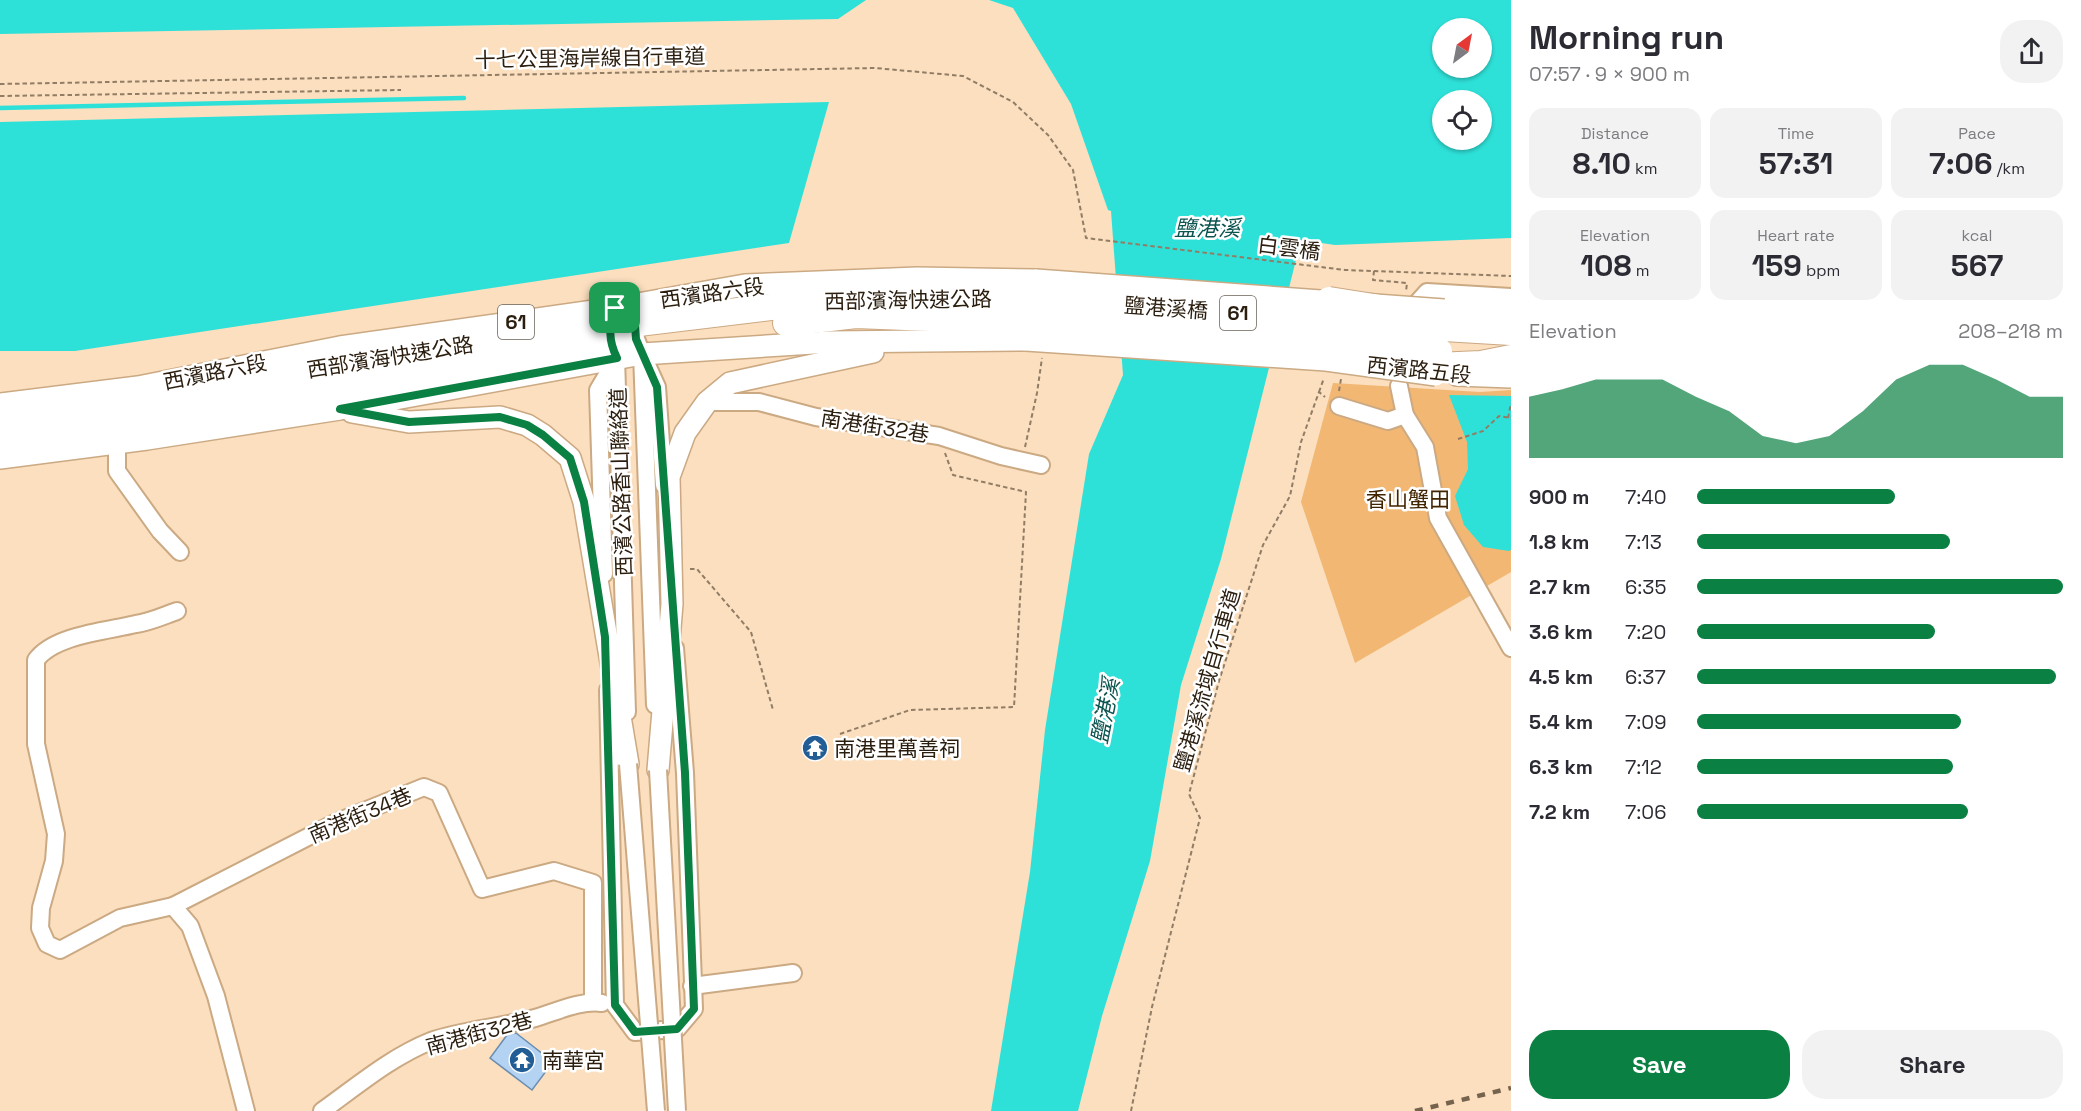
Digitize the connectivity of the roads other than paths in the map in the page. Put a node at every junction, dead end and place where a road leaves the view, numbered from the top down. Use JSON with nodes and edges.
{"nodes":[{"id":1,"x":1511,"y":297,"type":"edge"},
{"id":2,"x":1329,"y":300,"type":"joint"},
{"id":3,"x":1511,"y":313,"type":"edge"},
{"id":4,"x":1033,"y":318,"type":"junction"},
{"id":5,"x":1403,"y":318,"type":"dead end"},
{"id":6,"x":1511,"y":330,"type":"edge"},
{"id":7,"x":613,"y":334,"type":"junction"},
{"id":8,"x":638,"y":339,"type":"junction"},
{"id":9,"x":946,"y":341,"type":"junction"},
{"id":10,"x":1441,"y":341,"type":"junction"},
{"id":11,"x":1511,"y":356,"type":"edge"},
{"id":12,"x":1325,"y":369,"type":"joint"},
{"id":13,"x":1511,"y":377,"type":"edge"},
{"id":14,"x":1399,"y":386,"type":"dead end"},
{"id":15,"x":707,"y":402,"type":"junction"},
{"id":16,"x":0,"y":404,"type":"edge"},
{"id":17,"x":1339,"y":406,"type":"road end"},
{"id":18,"x":340,"y":409,"type":"junction"},
{"id":19,"x":1405,"y":415,"type":"junction"},
{"id":20,"x":0,"y":419,"type":"edge"},
{"id":21,"x":0,"y":442,"type":"edge"},
{"id":22,"x":117,"y":443,"type":"junction"},
{"id":23,"x":0,"y":458,"type":"edge"},
{"id":24,"x":1041,"y":465,"type":"dead end"},
{"id":25,"x":180,"y":552,"type":"dead end"},
{"id":26,"x":672,"y":604,"type":"junction"},
{"id":27,"x":177,"y":611,"type":"dead end"},
{"id":28,"x":605,"y":637,"type":"junction"},
{"id":29,"x":1511,"y":648,"type":"edge"},
{"id":30,"x":628,"y":764,"type":"junction"},
{"id":31,"x":658,"y":770,"type":"junction"},
{"id":32,"x":173,"y":906,"type":"junction"},
{"id":33,"x":793,"y":973,"type":"dead end"},
{"id":34,"x":692,"y":986,"type":"junction"},
{"id":35,"x":593,"y":1002,"type":"junction"},
{"id":36,"x":615,"y":1005,"type":"junction"},
{"id":37,"x":246,"y":1111,"type":"edge"},
{"id":38,"x":322,"y":1111,"type":"edge"},
{"id":39,"x":656,"y":1111,"type":"edge"},
{"id":40,"x":677,"y":1111,"type":"edge"}],
"edges":[{"from":1,"to":5,"type":"street"},
{"from":2,"to":4,"type":"main road","name":"鹽港溪橋","number":"61","bridge":true},
{"from":2,"to":10,"type":"highway","bridge":true},
{"from":3,"to":10,"type":"main road","number":"61"},
{"from":4,"to":7,"type":"main road","name":"西濱路六段","number":"61"},
{"from":4,"to":8,"type":"highway","name":"西部濱海快速公路","number":"61"},
{"from":4,"to":9,"type":"main road","number":"61"},
{"from":4,"to":10,"type":"highway","name":"鹽港溪橋","number":"61","bridge":true},
{"from":4,"to":12,"type":"main road","name":"鹽港溪橋","number":"61","bridge":true},
{"from":6,"to":10,"type":"highway","number":"61"},
{"from":7,"to":8,"type":"highway","name":"西部濱海快速公路","number":"61"},
{"from":7,"to":16,"type":"main road","name":"西濱路六段","number":"61"},
{"from":7,"to":18,"type":"main road","name":"西濱路六段","number":"61"},
{"from":7,"to":20,"type":"highway","name":"西部濱海快速公路","number":"61"},
{"from":7,"to":21,"type":"highway","name":"西部濱海快速公路","number":"61"},
{"from":7,"to":28,"type":"street"},
{"from":7,"to":30,"type":"street","name":"西濱公路香山聯絡道"},
{"from":8,"to":9,"type":"main road","number":"61"},
{"from":8,"to":26,"type":"street"},
{"from":8,"to":31,"type":"street","name":"西濱公路香山聯絡道"},
{"from":9,"to":15,"type":"main road"},
{"from":10,"to":11,"type":"highway","number":"61"},
{"from":10,"to":12,"type":"highway","bridge":true},
{"from":10,"to":13,"type":"main road","name":"西濱路五段","number":"61"},
{"from":14,"to":19,"type":"street"},
{"from":15,"to":24,"type":"street","name":"南港街32巷"},
{"from":15,"to":26,"type":"main road"},
{"from":17,"to":19,"type":"street"},
{"from":18,"to":22,"type":"main road","name":"西濱路六段","number":"61"},
{"from":18,"to":28,"type":"main road"},
{"from":19,"to":29,"type":"street"},
{"from":22,"to":23,"type":"main road","name":"西濱路六段","number":"61"},
{"from":22,"to":25,"type":"street"},
{"from":26,"to":31,"type":"main road"},
{"from":26,"to":34,"type":"street"},
{"from":27,"to":32,"type":"street","name":"南港街34巷"},
{"from":28,"to":30,"type":"main road"},
{"from":28,"to":36,"type":"street"},
{"from":30,"to":39,"type":"street","name":"西濱公路香山聯絡道","bridge":true},
{"from":31,"to":40,"type":"street","name":"西濱公路香山聯絡道","bridge":true},
{"from":32,"to":35,"type":"street","name":"南港街34巷"},
{"from":32,"to":37,"type":"street"},
{"from":33,"to":34,"type":"street"},
{"from":34,"to":36,"type":"street"},
{"from":35,"to":36,"type":"street","name":"南港街32巷"},
{"from":35,"to":38,"type":"street","name":"南港街32巷"}]}
